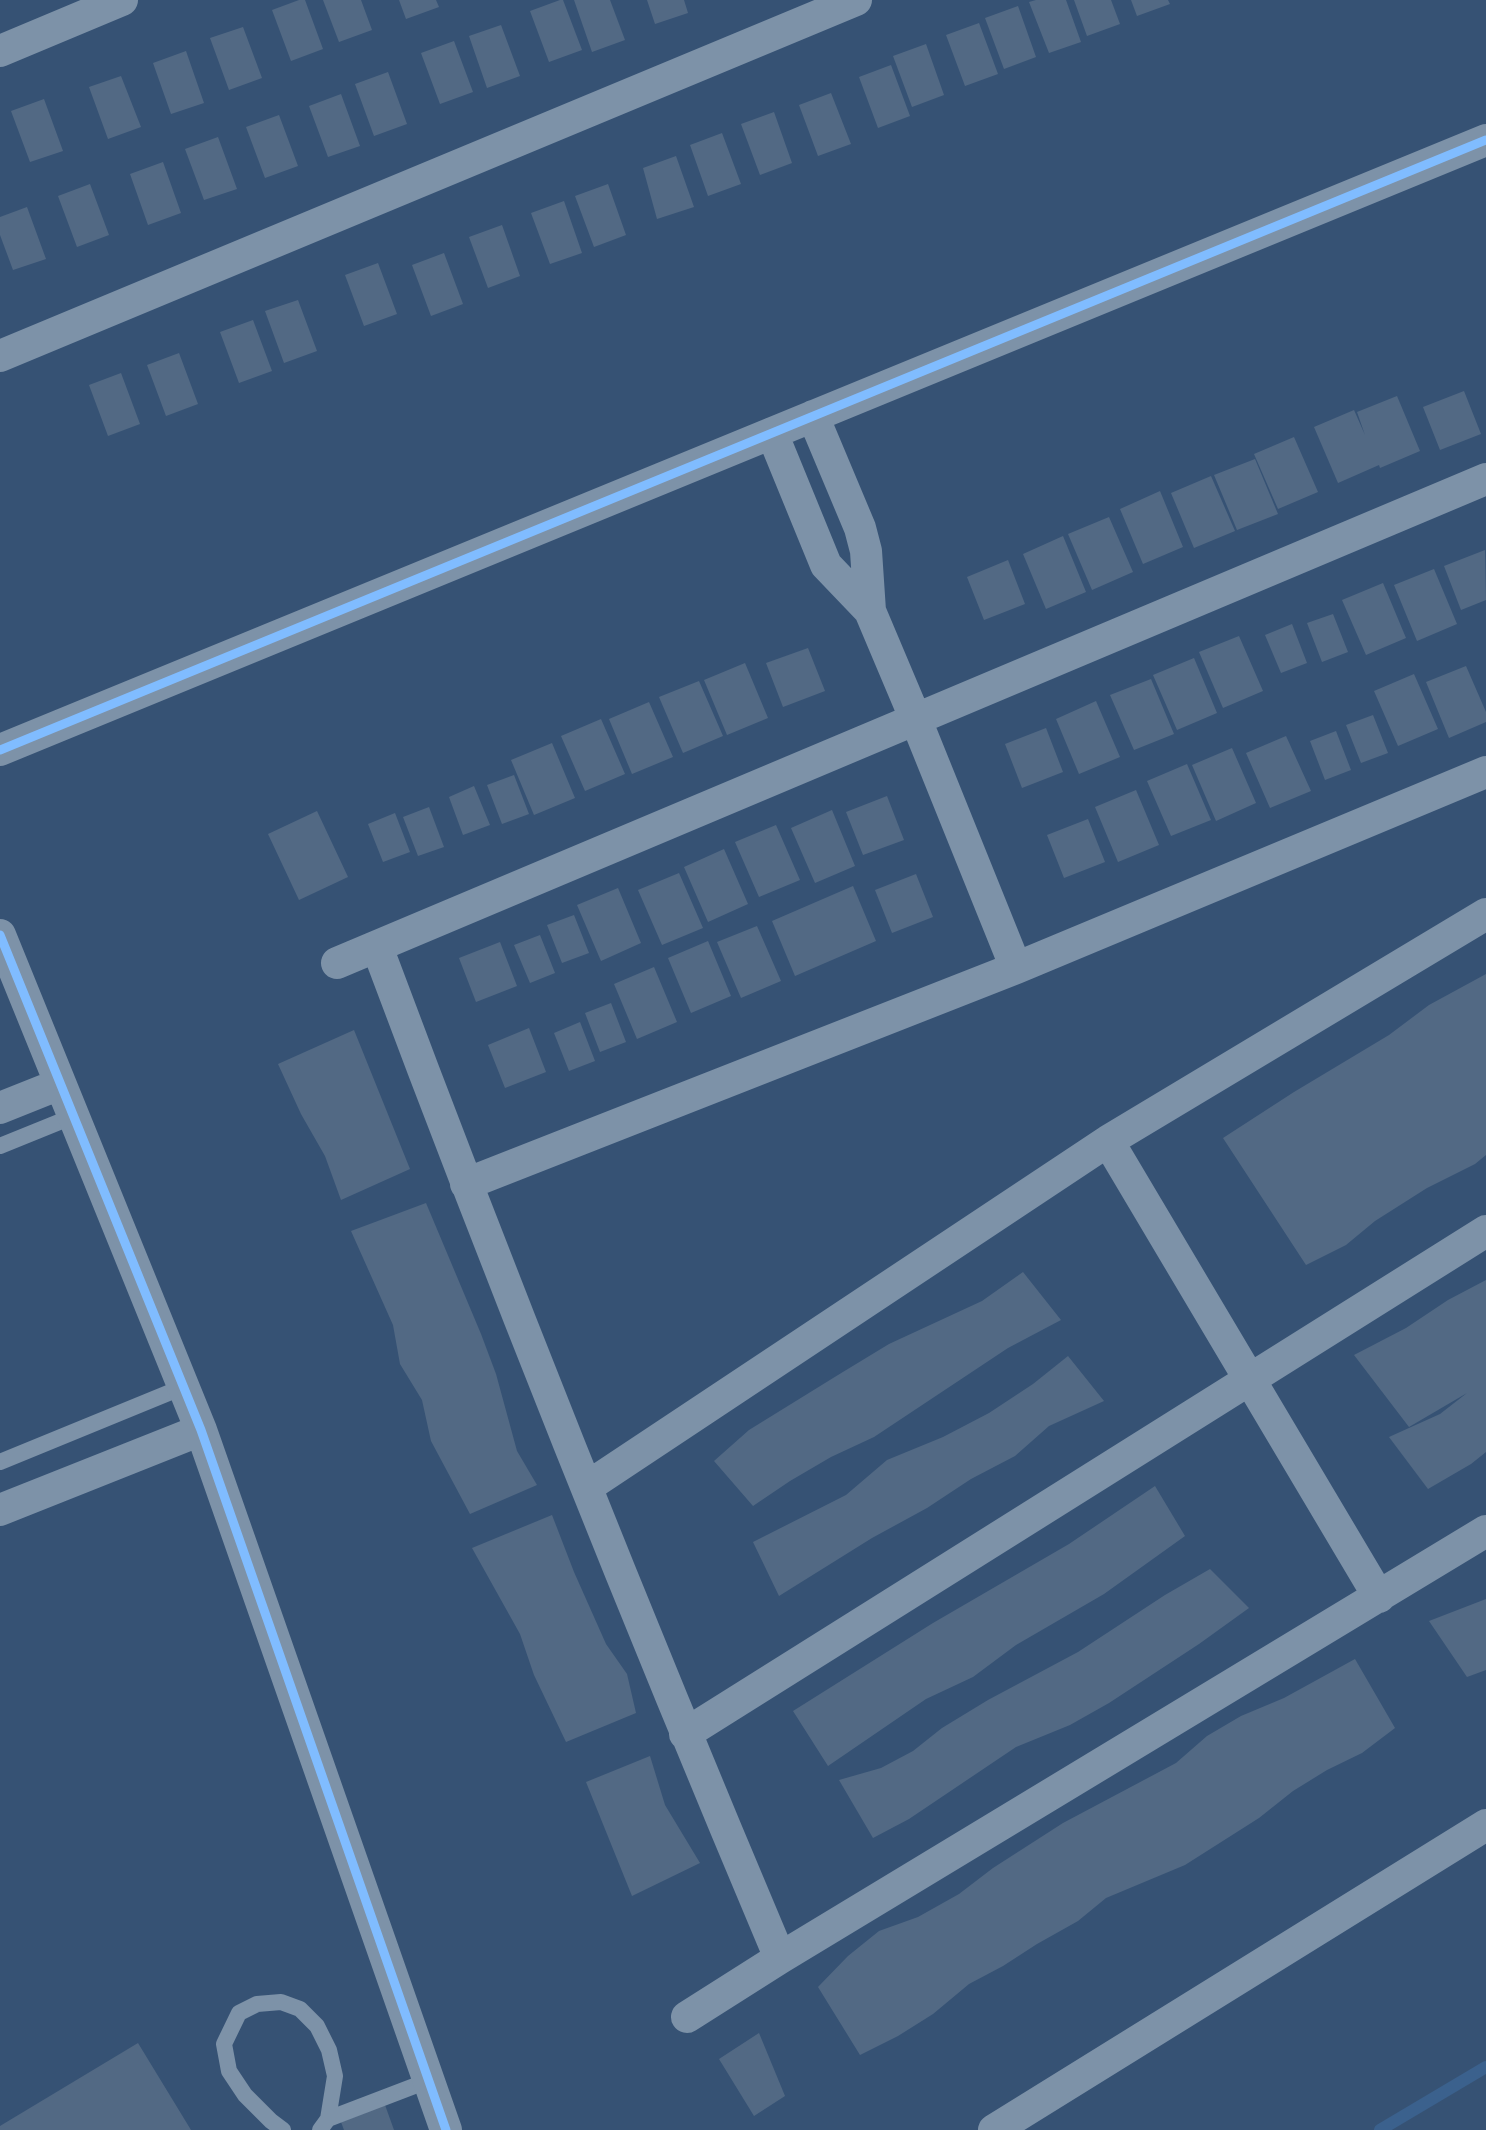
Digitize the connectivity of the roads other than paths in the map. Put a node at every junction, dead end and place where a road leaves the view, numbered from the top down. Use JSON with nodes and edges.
{"nodes":[{"id":1,"x":122,"y":0,"type":"edge"},
{"id":2,"x":856,"y":0,"type":"edge"},
{"id":3,"x":0,"y":51,"type":"edge"},
{"id":4,"x":1486,"y":140,"type":"edge"},
{"id":5,"x":0,"y":356,"type":"edge"},
{"id":6,"x":813,"y":416,"type":"junction"},
{"id":7,"x":772,"y":433,"type":"junction"},
{"id":8,"x":1486,"y":479,"type":"edge"},
{"id":9,"x":870,"y":611,"type":"junction"},
{"id":10,"x":916,"y":720,"type":"junction"},
{"id":11,"x":0,"y":750,"type":"edge"},
{"id":12,"x":1486,"y":772,"type":"edge"},
{"id":13,"x":1486,"y":914,"type":"edge"},
{"id":14,"x":0,"y":935,"type":"edge"},
{"id":15,"x":377,"y":947,"type":"junction"},
{"id":16,"x":337,"y":963,"type":"dead end"},
{"id":17,"x":1016,"y":968,"type":"junction"},
{"id":18,"x":60,"y":1084,"type":"junction"},
{"id":19,"x":0,"y":1108,"type":"edge"},
{"id":20,"x":74,"y":1116,"type":"junction"},
{"id":21,"x":1108,"y":1140,"type":"junction"},
{"id":22,"x":0,"y":1146,"type":"edge"},
{"id":23,"x":466,"y":1184,"type":"junction"},
{"id":24,"x":1486,"y":1231,"type":"edge"},
{"id":25,"x":1248,"y":1379,"type":"junction"},
{"id":26,"x":183,"y":1387,"type":"junction"},
{"id":27,"x":201,"y":1430,"type":"junction"},
{"id":28,"x":0,"y":1462,"type":"edge"},
{"id":29,"x":587,"y":1487,"type":"junction"},
{"id":30,"x":0,"y":1510,"type":"edge"},
{"id":31,"x":1486,"y":1531,"type":"edge"},
{"id":32,"x":1379,"y":1597,"type":"junction"},
{"id":33,"x":685,"y":1734,"type":"junction"},
{"id":34,"x":1486,"y":1825,"type":"edge"},
{"id":35,"x":780,"y":1958,"type":"junction"},
{"id":36,"x":687,"y":2017,"type":"dead end"},
{"id":37,"x":430,"y":2080,"type":"junction"},
{"id":38,"x":324,"y":2125,"type":"edge"},
{"id":39,"x":284,"y":2130,"type":"edge"},
{"id":40,"x":446,"y":2130,"type":"edge"},
{"id":41,"x":994,"y":2130,"type":"edge"}],
"edges":[{"from":1,"to":3,"type":"street"},
{"from":2,"to":5,"type":"street"},
{"from":4,"to":6,"type":"street"},
{"from":6,"to":7,"type":"street"},
{"from":6,"to":9,"type":"street"},
{"from":7,"to":9,"type":"street"},
{"from":7,"to":11,"type":"street"},
{"from":8,"to":10,"type":"street"},
{"from":9,"to":10,"type":"street"},
{"from":10,"to":15,"type":"street"},
{"from":10,"to":17,"type":"street"},
{"from":12,"to":17,"type":"street"},
{"from":13,"to":21,"type":"street"},
{"from":14,"to":18,"type":"street"},
{"from":15,"to":16,"type":"street"},
{"from":15,"to":23,"type":"street"},
{"from":17,"to":23,"type":"street"},
{"from":18,"to":19,"type":"street"},
{"from":18,"to":20,"type":"street"},
{"from":20,"to":22,"type":"lane"},
{"from":20,"to":26,"type":"street"},
{"from":21,"to":25,"type":"street"},
{"from":21,"to":29,"type":"street"},
{"from":23,"to":29,"type":"street"},
{"from":24,"to":25,"type":"street"},
{"from":25,"to":32,"type":"street"},
{"from":25,"to":33,"type":"street"},
{"from":26,"to":27,"type":"street"},
{"from":26,"to":28,"type":"lane"},
{"from":27,"to":30,"type":"street"},
{"from":27,"to":37,"type":"street"},
{"from":29,"to":33,"type":"street"},
{"from":31,"to":32,"type":"street"},
{"from":32,"to":35,"type":"street"},
{"from":33,"to":35,"type":"street"},
{"from":34,"to":41,"type":"street"},
{"from":35,"to":36,"type":"street"},
{"from":37,"to":38,"type":"lane"},
{"from":37,"to":40,"type":"street"},
{"from":38,"to":39,"type":"lane"}]}
